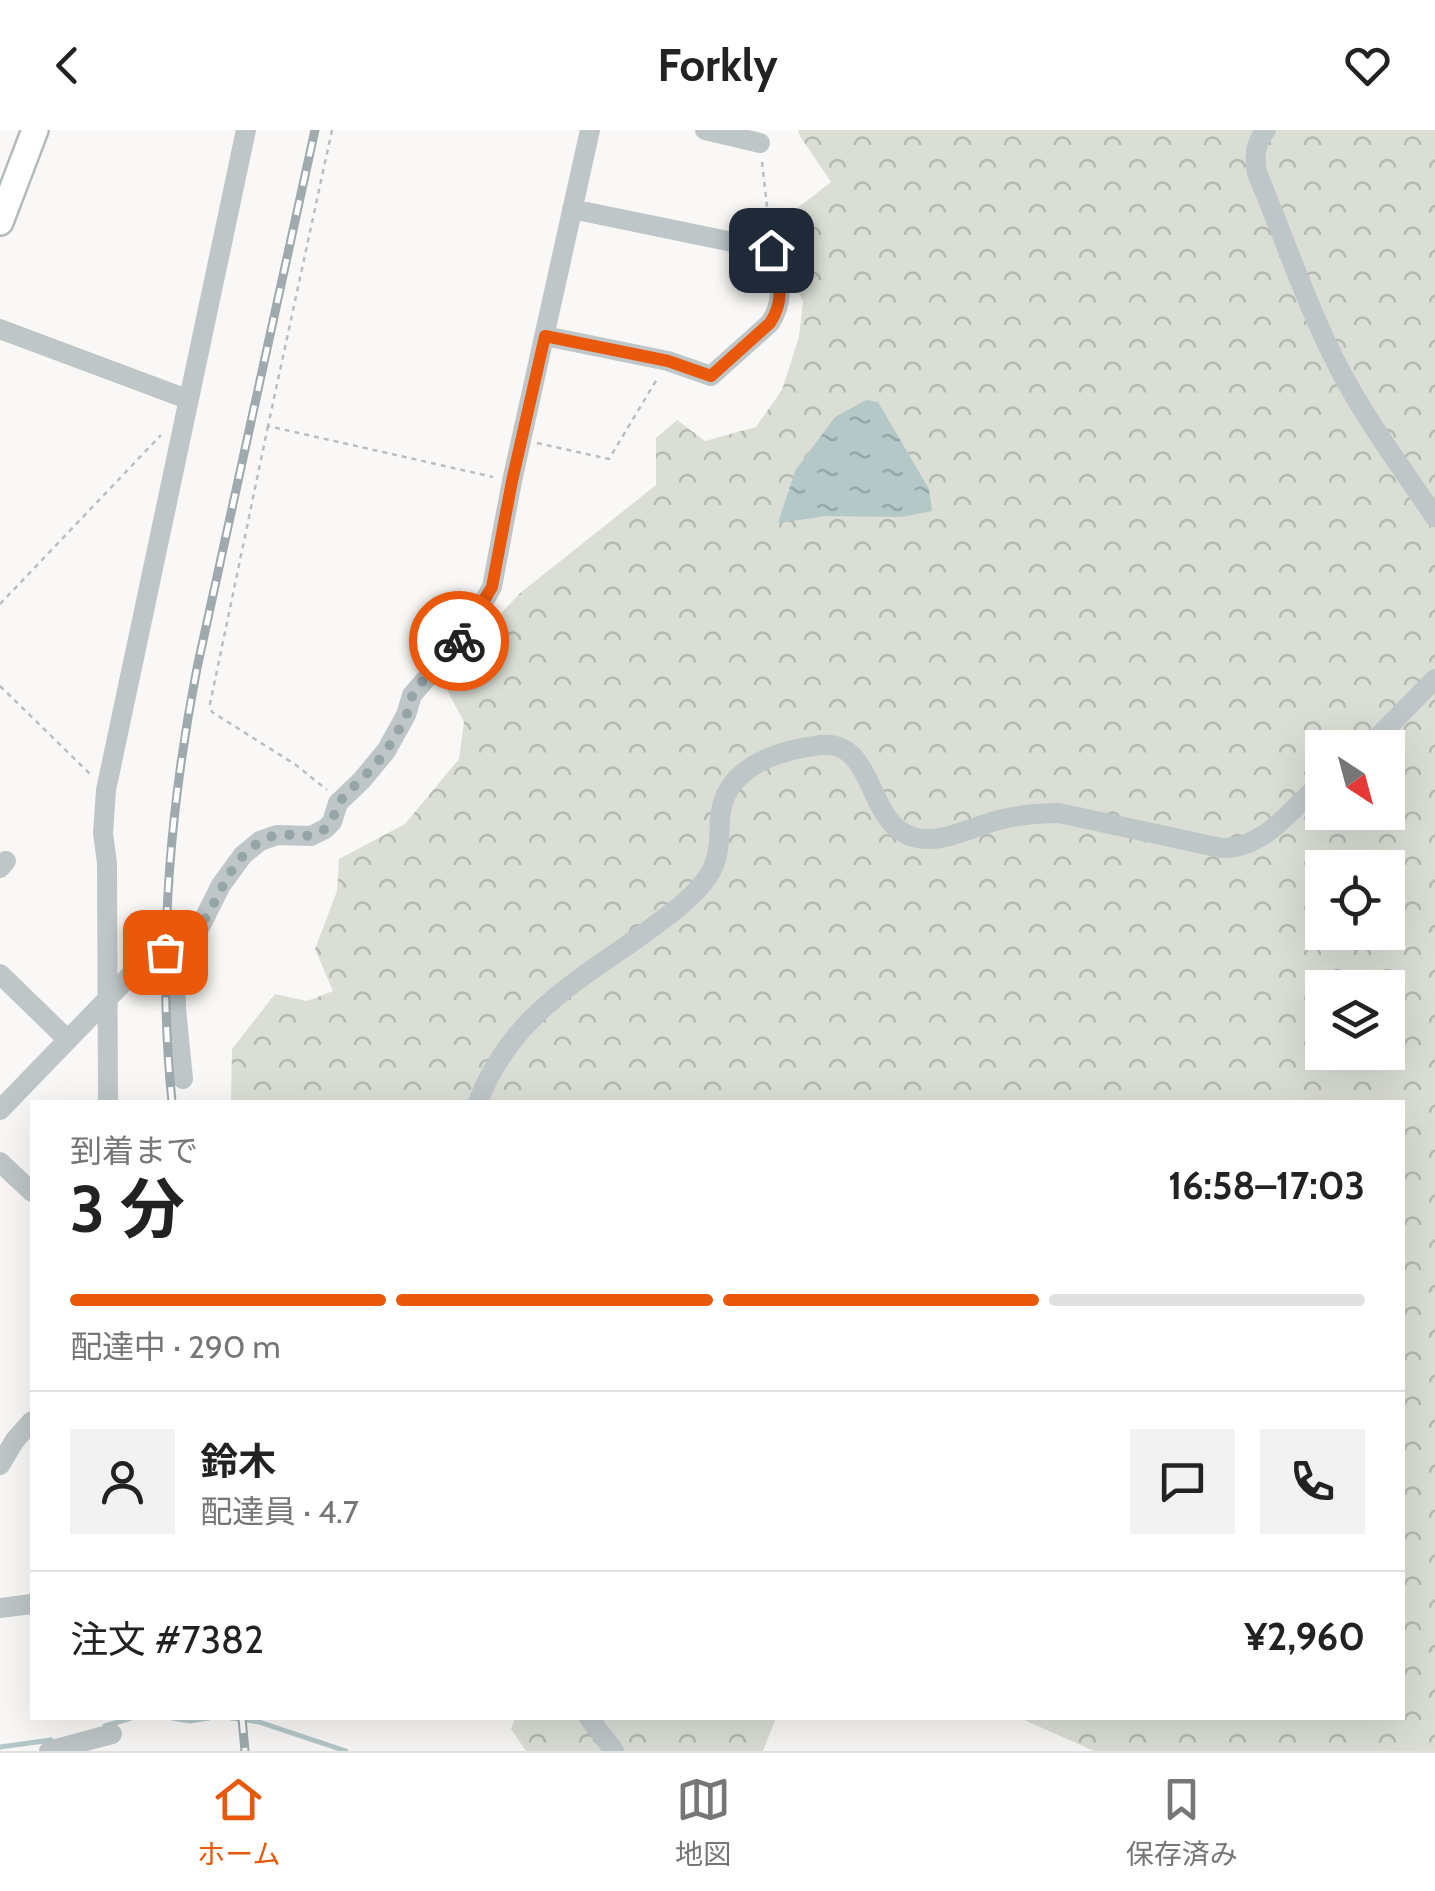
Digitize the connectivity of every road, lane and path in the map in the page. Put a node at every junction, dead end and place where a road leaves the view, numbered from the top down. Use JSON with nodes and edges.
{"nodes":[{"id":1,"x":35,"y":130,"type":"edge"},
{"id":2,"x":246,"y":130,"type":"edge"},
{"id":3,"x":332,"y":130,"type":"edge"},
{"id":4,"x":590,"y":130,"type":"edge"},
{"id":5,"x":705,"y":130,"type":"edge"},
{"id":6,"x":1266,"y":130,"type":"edge"},
{"id":7,"x":760,"y":143,"type":"joint"},
{"id":8,"x":572,"y":210,"type":"junction"},
{"id":9,"x":0,"y":222,"type":"edge"},
{"id":10,"x":771,"y":250,"type":"junction"},
{"id":11,"x":0,"y":329,"type":"edge"},
{"id":12,"x":545,"y":336,"type":"junction"},
{"id":13,"x":668,"y":361,"type":"junction"},
{"id":14,"x":186,"y":405,"type":"junction"},
{"id":15,"x":268,"y":426,"type":"junction"},
{"id":16,"x":521,"y":440,"type":"junction"},
{"id":17,"x":512,"y":481,"type":"junction"},
{"id":18,"x":1435,"y":517,"type":"edge"},
{"id":19,"x":0,"y":604,"type":"edge"},
{"id":20,"x":1435,"y":678,"type":"edge"},
{"id":21,"x":0,"y":686,"type":"edge"},
{"id":22,"x":1384,"y":730,"type":"edge"},
{"id":23,"x":106,"y":790,"type":"junction"},
{"id":24,"x":1305,"y":797,"type":"edge"},
{"id":25,"x":338,"y":802,"type":"junction"},
{"id":26,"x":175,"y":950,"type":"junction"},
{"id":27,"x":0,"y":974,"type":"edge"},
{"id":28,"x":106,"y":1000,"type":"junction"},
{"id":29,"x":68,"y":1040,"type":"junction"},
{"id":30,"x":183,"y":1079,"type":"dead end"},
{"id":31,"x":108,"y":1100,"type":"edge"},
{"id":32,"x":479,"y":1100,"type":"edge"},
{"id":33,"x":0,"y":1110,"type":"edge"},
{"id":34,"x":0,"y":1162,"type":"edge"},
{"id":35,"x":30,"y":1190,"type":"edge"},
{"id":36,"x":30,"y":1423,"type":"edge"},
{"id":37,"x":0,"y":1465,"type":"edge"},
{"id":38,"x":30,"y":1604,"type":"edge"},
{"id":39,"x":0,"y":1608,"type":"edge"},
{"id":40,"x":591,"y":1720,"type":"edge"},
{"id":41,"x":112,"y":1732,"type":"edge"},
{"id":42,"x":49,"y":1751,"type":"edge"},
{"id":43,"x":614,"y":1751,"type":"edge"}],
"edges":[{"from":1,"to":9,"type":"main road"},
{"from":2,"to":14,"type":"street"},
{"from":3,"to":15,"type":"path"},
{"from":4,"to":8,"type":"street"},
{"from":5,"to":7,"type":"street"},
{"from":6,"to":18,"type":"street"},
{"from":7,"to":10,"type":"path"},
{"from":8,"to":10,"type":"street"},
{"from":8,"to":12,"type":"street"},
{"from":10,"to":13,"type":"street"},
{"from":11,"to":14,"type":"street"},
{"from":12,"to":13,"type":"street"},
{"from":12,"to":16,"type":"street"},
{"from":13,"to":16,"type":"path"},
{"from":14,"to":19,"type":"path"},
{"from":14,"to":23,"type":"street"},
{"from":15,"to":17,"type":"path"},
{"from":15,"to":25,"type":"path"},
{"from":16,"to":17,"type":"street"},
{"from":17,"to":25,"type":"street"},
{"from":20,"to":22,"type":"street"},
{"from":21,"to":23,"type":"path"},
{"from":23,"to":28,"type":"street"},
{"from":24,"to":32,"type":"street"},
{"from":25,"to":26,"type":"street"},
{"from":26,"to":28,"type":"street"},
{"from":26,"to":30,"type":"street"},
{"from":27,"to":29,"type":"street"},
{"from":28,"to":29,"type":"street"},
{"from":28,"to":31,"type":"street"},
{"from":29,"to":33,"type":"street"},
{"from":34,"to":35,"type":"street"},
{"from":36,"to":37,"type":"street"},
{"from":38,"to":39,"type":"street"},
{"from":40,"to":43,"type":"street"},
{"from":41,"to":42,"type":"street"}]}
